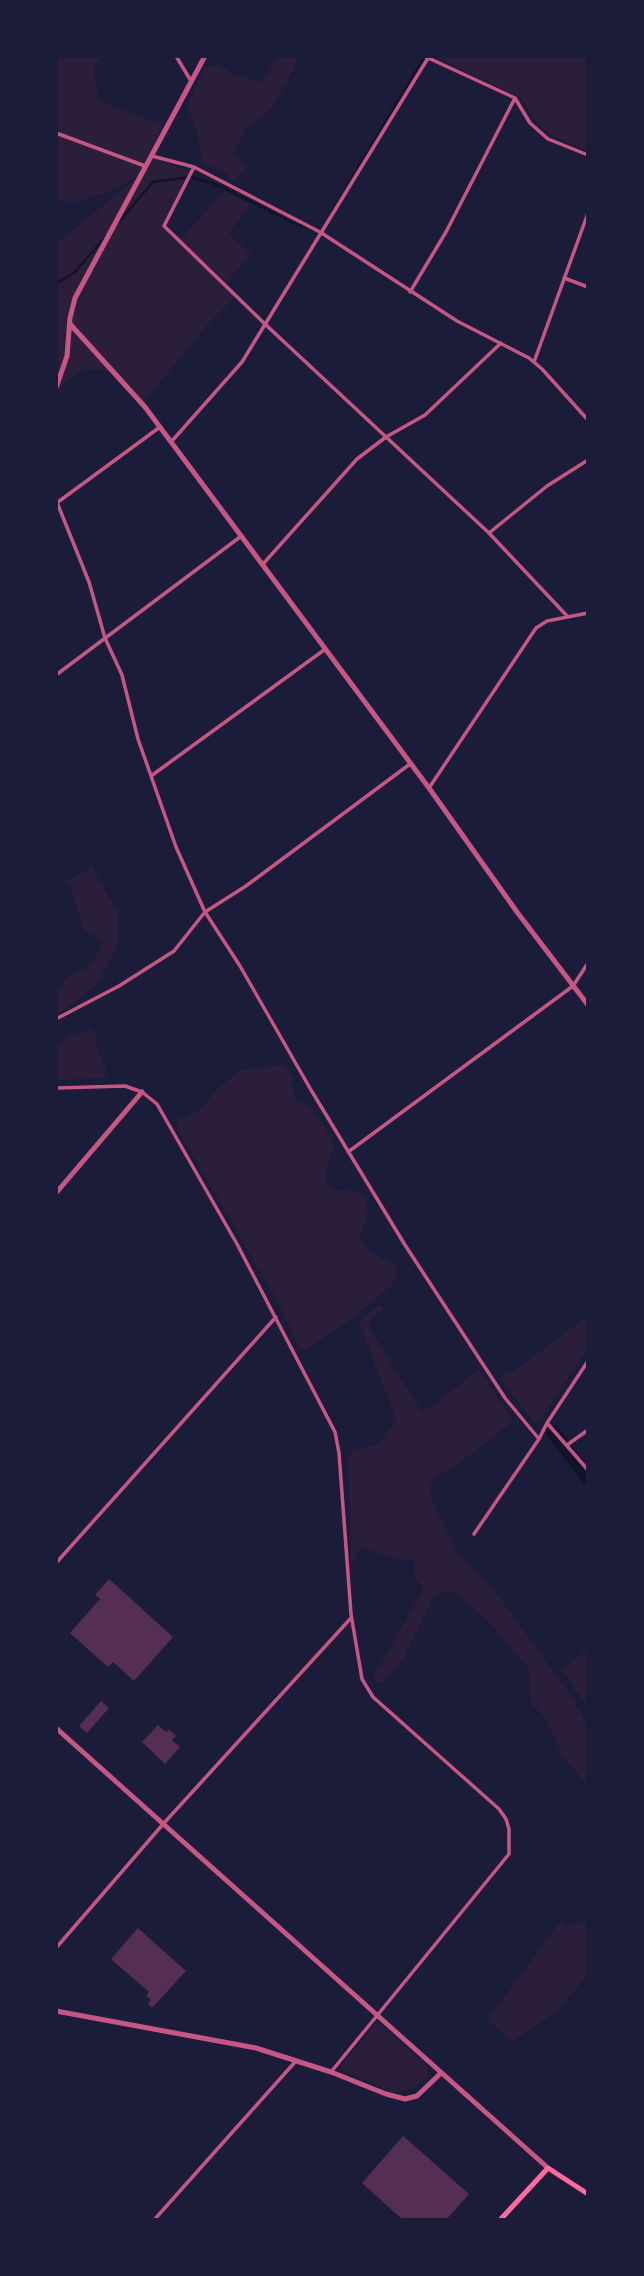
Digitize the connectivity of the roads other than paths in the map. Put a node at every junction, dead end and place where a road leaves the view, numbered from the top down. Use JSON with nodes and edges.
{"nodes":[{"id":1,"x":176,"y":56,"type":"edge"},
{"id":2,"x":205,"y":56,"type":"edge"},
{"id":3,"x":426,"y":57,"type":"edge"},
{"id":4,"x":191,"y":81,"type":"junction"},
{"id":5,"x":515,"y":98,"type":"junction"},
{"id":6,"x":56,"y":133,"type":"edge"},
{"id":7,"x":588,"y":155,"type":"edge"},
{"id":8,"x":152,"y":156,"type":"junction"},
{"id":9,"x":145,"y":166,"type":"junction"},
{"id":10,"x":194,"y":167,"type":"junction"},
{"id":11,"x":588,"y":213,"type":"edge"},
{"id":12,"x":320,"y":232,"type":"junction"},
{"id":13,"x":564,"y":278,"type":"junction"},
{"id":14,"x":588,"y":287,"type":"edge"},
{"id":15,"x":410,"y":292,"type":"junction"},
{"id":16,"x":70,"y":324,"type":"junction"},
{"id":17,"x":266,"y":325,"type":"junction"},
{"id":18,"x":501,"y":343,"type":"junction"},
{"id":19,"x":534,"y":362,"type":"junction"},
{"id":20,"x":56,"y":388,"type":"edge"},
{"id":21,"x":588,"y":420,"type":"edge"},
{"id":22,"x":160,"y":427,"type":"junction"},
{"id":23,"x":386,"y":437,"type":"junction"},
{"id":24,"x":171,"y":442,"type":"junction"},
{"id":25,"x":588,"y":460,"type":"edge"},
{"id":26,"x":56,"y":502,"type":"edge"},
{"id":27,"x":489,"y":533,"type":"junction"},
{"id":28,"x":240,"y":537,"type":"junction"},
{"id":29,"x":262,"y":566,"type":"junction"},
{"id":30,"x":588,"y":613,"type":"edge"},
{"id":31,"x":568,"y":617,"type":"junction"},
{"id":32,"x":105,"y":638,"type":"junction"},
{"id":33,"x":324,"y":650,"type":"junction"},
{"id":34,"x":56,"y":675,"type":"edge"},
{"id":35,"x":410,"y":764,"type":"junction"},
{"id":36,"x":151,"y":776,"type":"junction"},
{"id":37,"x":429,"y":788,"type":"junction"},
{"id":38,"x":205,"y":912,"type":"junction"},
{"id":39,"x":588,"y":963,"type":"edge"},
{"id":40,"x":573,"y":986,"type":"junction"},
{"id":41,"x":588,"y":1004,"type":"edge"},
{"id":42,"x":56,"y":1019,"type":"edge"},
{"id":43,"x":56,"y":1088,"type":"edge"},
{"id":44,"x":142,"y":1092,"type":"junction"},
{"id":45,"x":348,"y":1152,"type":"junction"},
{"id":46,"x":56,"y":1193,"type":"edge"},
{"id":47,"x":276,"y":1317,"type":"junction"},
{"id":48,"x":588,"y":1361,"type":"edge"},
{"id":49,"x":547,"y":1423,"type":"junction"},
{"id":50,"x":588,"y":1430,"type":"edge"},
{"id":51,"x":539,"y":1439,"type":"junction"},
{"id":52,"x":567,"y":1445,"type":"junction"},
{"id":53,"x":588,"y":1470,"type":"edge"},
{"id":54,"x":474,"y":1534,"type":"dead end"},
{"id":55,"x":56,"y":1563,"type":"edge"},
{"id":56,"x":352,"y":1618,"type":"junction"},
{"id":57,"x":56,"y":1728,"type":"edge"},
{"id":58,"x":164,"y":1823,"type":"junction"},
{"id":59,"x":56,"y":1948,"type":"edge"},
{"id":60,"x":56,"y":2011,"type":"edge"},
{"id":61,"x":375,"y":2015,"type":"junction"},
{"id":62,"x":297,"y":2060,"type":"junction"},
{"id":63,"x":331,"y":2071,"type":"junction"},
{"id":64,"x":441,"y":2073,"type":"junction"},
{"id":65,"x":548,"y":2168,"type":"junction"},
{"id":66,"x":588,"y":2194,"type":"edge"},
{"id":67,"x":154,"y":2220,"type":"edge"},
{"id":68,"x":500,"y":2220,"type":"edge"}],
"edges":[{"from":1,"to":4,"type":"street"},
{"from":2,"to":4,"type":"street"},
{"from":3,"to":5,"type":"street"},
{"from":3,"to":12,"type":"street"},
{"from":4,"to":8,"type":"street"},
{"from":5,"to":7,"type":"street"},
{"from":5,"to":15,"type":"street"},
{"from":6,"to":9,"type":"street"},
{"from":8,"to":9,"type":"street"},
{"from":8,"to":10,"type":"street"},
{"from":9,"to":16,"type":"street"},
{"from":10,"to":12,"type":"street"},
{"from":10,"to":17,"type":"street"},
{"from":11,"to":13,"type":"street"},
{"from":12,"to":15,"type":"street"},
{"from":12,"to":17,"type":"street"},
{"from":13,"to":14,"type":"street"},
{"from":13,"to":19,"type":"street"},
{"from":15,"to":18,"type":"street"},
{"from":16,"to":20,"type":"street"},
{"from":16,"to":22,"type":"street"},
{"from":17,"to":23,"type":"street"},
{"from":17,"to":24,"type":"street"},
{"from":18,"to":19,"type":"street"},
{"from":18,"to":23,"type":"street"},
{"from":19,"to":21,"type":"street"},
{"from":22,"to":24,"type":"street"},
{"from":22,"to":26,"type":"street"},
{"from":23,"to":27,"type":"street"},
{"from":23,"to":29,"type":"street"},
{"from":24,"to":28,"type":"street"},
{"from":25,"to":27,"type":"street"},
{"from":26,"to":32,"type":"street"},
{"from":27,"to":31,"type":"street"},
{"from":28,"to":29,"type":"street"},
{"from":28,"to":32,"type":"street"},
{"from":29,"to":33,"type":"street"},
{"from":30,"to":31,"type":"street"},
{"from":31,"to":37,"type":"street"},
{"from":32,"to":34,"type":"street"},
{"from":32,"to":36,"type":"street"},
{"from":33,"to":35,"type":"street"},
{"from":33,"to":36,"type":"street"},
{"from":35,"to":37,"type":"street"},
{"from":35,"to":38,"type":"street"},
{"from":36,"to":38,"type":"street"},
{"from":37,"to":40,"type":"street"},
{"from":38,"to":42,"type":"street"},
{"from":38,"to":45,"type":"street"},
{"from":39,"to":40,"type":"street"},
{"from":40,"to":41,"type":"street"},
{"from":40,"to":45,"type":"street"},
{"from":43,"to":44,"type":"street"},
{"from":44,"to":46,"type":"street"},
{"from":44,"to":47,"type":"street"},
{"from":45,"to":51,"type":"street"},
{"from":47,"to":55,"type":"street"},
{"from":47,"to":56,"type":"street"},
{"from":48,"to":49,"type":"street"},
{"from":49,"to":51,"type":"street"},
{"from":49,"to":52,"type":"street"},
{"from":50,"to":52,"type":"street"},
{"from":51,"to":54,"type":"street"},
{"from":52,"to":53,"type":"street"},
{"from":56,"to":58,"type":"street"},
{"from":56,"to":61,"type":"street"},
{"from":57,"to":58,"type":"street"},
{"from":58,"to":59,"type":"street"},
{"from":58,"to":61,"type":"street"},
{"from":60,"to":62,"type":"street"},
{"from":61,"to":63,"type":"street"},
{"from":61,"to":64,"type":"street"},
{"from":62,"to":63,"type":"street"},
{"from":62,"to":67,"type":"street"},
{"from":63,"to":64,"type":"street"},
{"from":64,"to":65,"type":"street"},
{"from":65,"to":66,"type":"main road"},
{"from":65,"to":68,"type":"main road"}]}
